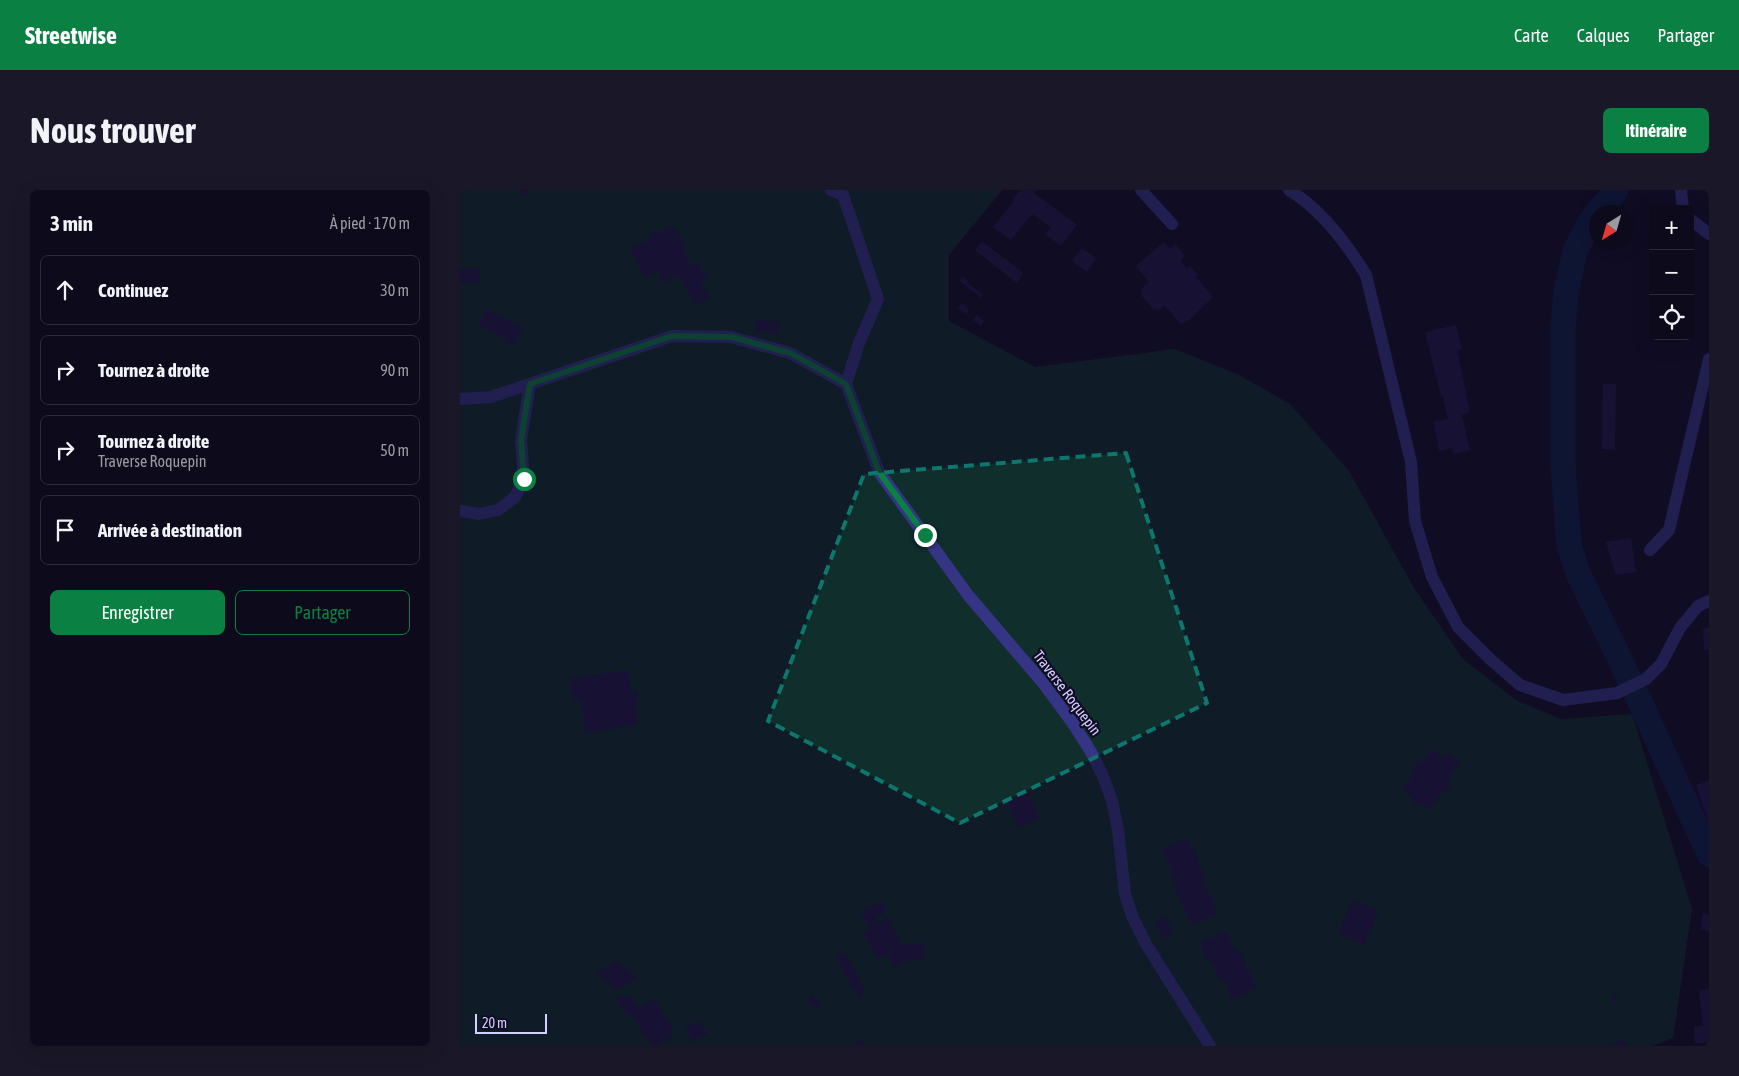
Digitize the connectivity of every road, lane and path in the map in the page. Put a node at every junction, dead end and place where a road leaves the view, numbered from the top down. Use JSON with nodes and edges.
{"nodes":[{"id":1,"x":831,"y":190,"type":"edge"},
{"id":2,"x":1140,"y":190,"type":"edge"},
{"id":3,"x":1289,"y":190,"type":"edge"},
{"id":4,"x":1681,"y":190,"type":"edge"},
{"id":5,"x":1683,"y":205,"type":"edge"},
{"id":6,"x":1694,"y":222,"type":"edge"},
{"id":7,"x":1172,"y":224,"type":"dead end"},
{"id":8,"x":1709,"y":234,"type":"edge"},
{"id":9,"x":1709,"y":359,"type":"edge"},
{"id":10,"x":530,"y":384,"type":"junction"},
{"id":11,"x":846,"y":384,"type":"junction"},
{"id":12,"x":460,"y":399,"type":"edge"},
{"id":13,"x":460,"y":512,"type":"edge"},
{"id":14,"x":1650,"y":550,"type":"dead end"},
{"id":15,"x":1709,"y":601,"type":"edge"},
{"id":16,"x":1210,"y":1046,"type":"edge"}],
"edges":[{"from":1,"to":11,"type":"street"},
{"from":2,"to":7,"type":"street"},
{"from":3,"to":15,"type":"street"},
{"from":4,"to":5,"type":"street"},
{"from":6,"to":8,"type":"street"},
{"from":9,"to":14,"type":"street"},
{"from":10,"to":11,"type":"street"},
{"from":10,"to":12,"type":"street"},
{"from":10,"to":13,"type":"street"},
{"from":11,"to":16,"type":"street","name":"Traverse Roquepin"}]}
